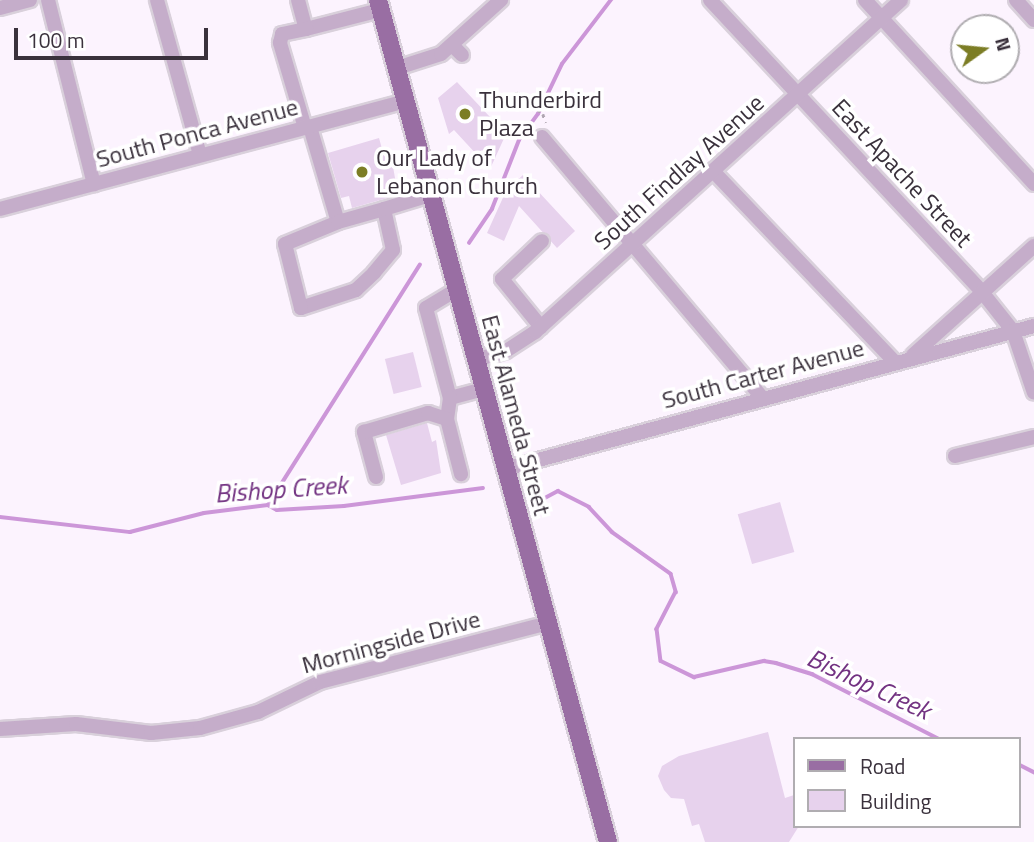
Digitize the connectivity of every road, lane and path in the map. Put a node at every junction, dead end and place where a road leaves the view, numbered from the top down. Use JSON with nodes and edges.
{"nodes":[{"id":1,"x":30,"y":0,"type":"edge"},
{"id":2,"x":48,"y":0,"type":"edge"},
{"id":3,"x":157,"y":0,"type":"edge"},
{"id":4,"x":298,"y":0,"type":"edge"},
{"id":5,"x":501,"y":0,"type":"edge"},
{"id":6,"x":710,"y":0,"type":"edge"},
{"id":7,"x":865,"y":0,"type":"edge"},
{"id":8,"x":901,"y":0,"type":"edge"},
{"id":9,"x":1016,"y":0,"type":"edge"},
{"id":10,"x":379,"y":5,"type":"edge"},
{"id":11,"x":0,"y":8,"type":"edge"},
{"id":12,"x":881,"y":18,"type":"junction"},
{"id":13,"x":1034,"y":20,"type":"edge"},
{"id":14,"x":306,"y":29,"type":"junction"},
{"id":15,"x":397,"y":68,"type":"junction"},
{"id":16,"x":798,"y":94,"type":"junction"},
{"id":17,"x":499,"y":97,"type":"dead end"},
{"id":18,"x":405,"y":101,"type":"junction"},
{"id":19,"x":543,"y":114,"type":"dead end"},
{"id":20,"x":307,"y":127,"type":"junction"},
{"id":21,"x":542,"y":137,"type":"dead end"},
{"id":22,"x":200,"y":155,"type":"junction"},
{"id":23,"x":713,"y":171,"type":"junction"},
{"id":24,"x":94,"y":184,"type":"junction"},
{"id":25,"x":1034,"y":184,"type":"edge"},
{"id":26,"x":430,"y":195,"type":"junction"},
{"id":27,"x":0,"y":209,"type":"edge"},
{"id":28,"x":384,"y":209,"type":"junction"},
{"id":29,"x":338,"y":222,"type":"junction"},
{"id":30,"x":542,"y":241,"type":"dead end"},
{"id":31,"x":631,"y":246,"type":"junction"},
{"id":32,"x":1034,"y":246,"type":"edge"},
{"id":33,"x":456,"y":290,"type":"junction"},
{"id":34,"x":982,"y":292,"type":"junction"},
{"id":35,"x":1034,"y":326,"type":"edge"},
{"id":36,"x":541,"y":327,"type":"junction"},
{"id":37,"x":1013,"y":331,"type":"junction"},
{"id":38,"x":911,"y":357,"type":"junction"},
{"id":39,"x":475,"y":360,"type":"junction"},
{"id":40,"x":894,"y":361,"type":"junction"},
{"id":41,"x":483,"y":389,"type":"junction"},
{"id":42,"x":1034,"y":393,"type":"edge"},
{"id":43,"x":762,"y":397,"type":"junction"},
{"id":44,"x":450,"y":398,"type":"junction"},
{"id":45,"x":447,"y":419,"type":"junction"},
{"id":46,"x":1034,"y":437,"type":"edge"},
{"id":47,"x":955,"y":456,"type":"dead end"},
{"id":48,"x":505,"y":469,"type":"junction"},
{"id":49,"x":461,"y":474,"type":"dead end"},
{"id":50,"x":376,"y":477,"type":"dead end"},
{"id":51,"x":548,"y":623,"type":"junction"},
{"id":52,"x":0,"y":729,"type":"edge"},
{"id":53,"x":608,"y":842,"type":"edge"}],
"edges":[{"from":1,"to":11,"type":"street"},
{"from":2,"to":24,"type":"street"},
{"from":3,"to":22,"type":"street"},
{"from":4,"to":14,"type":"street"},
{"from":5,"to":15,"type":"street"},
{"from":6,"to":16,"type":"street","name":"East Apache Street"},
{"from":7,"to":12,"type":"street"},
{"from":8,"to":12,"type":"street","name":"South Findlay Avenue"},
{"from":9,"to":13,"type":"street"},
{"from":10,"to":14,"type":"street"},
{"from":10,"to":15,"type":"main road","name":"East Alameda Street"},
{"from":12,"to":16,"type":"street","name":"South Findlay Avenue"},
{"from":12,"to":25,"type":"street"},
{"from":14,"to":20,"type":"street"},
{"from":15,"to":18,"type":"main road","name":"East Alameda Street"},
{"from":16,"to":23,"type":"street","name":"South Findlay Avenue"},
{"from":16,"to":34,"type":"street","name":"East Apache Street"},
{"from":17,"to":19,"type":"path"},
{"from":18,"to":20,"type":"street","name":"South Ponca Avenue"},
{"from":18,"to":26,"type":"main road","name":"East Alameda Street"},
{"from":20,"to":22,"type":"street","name":"South Ponca Avenue"},
{"from":20,"to":29,"type":"street"},
{"from":21,"to":31,"type":"street"},
{"from":22,"to":24,"type":"street","name":"South Ponca Avenue"},
{"from":23,"to":31,"type":"street","name":"South Findlay Avenue"},
{"from":23,"to":40,"type":"street"},
{"from":24,"to":27,"type":"street","name":"South Ponca Avenue"},
{"from":26,"to":28,"type":"street"},
{"from":26,"to":33,"type":"main road","name":"East Alameda Street"},
{"from":28,"to":29,"type":"street"},
{"from":28,"to":29,"type":"street"},
{"from":30,"to":36,"type":"street"},
{"from":31,"to":36,"type":"street","name":"South Findlay Avenue"},
{"from":31,"to":43,"type":"street"},
{"from":32,"to":34,"type":"street"},
{"from":33,"to":39,"type":"main road","name":"East Alameda Street"},
{"from":33,"to":44,"type":"street"},
{"from":34,"to":37,"type":"street","name":"East Apache Street"},
{"from":34,"to":38,"type":"street"},
{"from":35,"to":37,"type":"street","name":"South Carter Avenue"},
{"from":36,"to":39,"type":"street","name":"South Findlay Avenue"},
{"from":37,"to":38,"type":"street","name":"South Carter Avenue"},
{"from":37,"to":42,"type":"street","name":"East Apache Street"},
{"from":38,"to":40,"type":"street","name":"South Carter Avenue"},
{"from":39,"to":41,"type":"main road","name":"East Alameda Street"},
{"from":40,"to":43,"type":"street","name":"South Carter Avenue"},
{"from":41,"to":44,"type":"street"},
{"from":41,"to":48,"type":"main road","name":"East Alameda Street"},
{"from":43,"to":48,"type":"street","name":"South Carter Avenue"},
{"from":44,"to":45,"type":"street"},
{"from":45,"to":49,"type":"street"},
{"from":45,"to":50,"type":"street"},
{"from":46,"to":47,"type":"street"},
{"from":48,"to":51,"type":"main road","name":"East Alameda Street"},
{"from":51,"to":52,"type":"street","name":"Morningside Drive"},
{"from":51,"to":53,"type":"main road","name":"East Alameda Street"}]}
